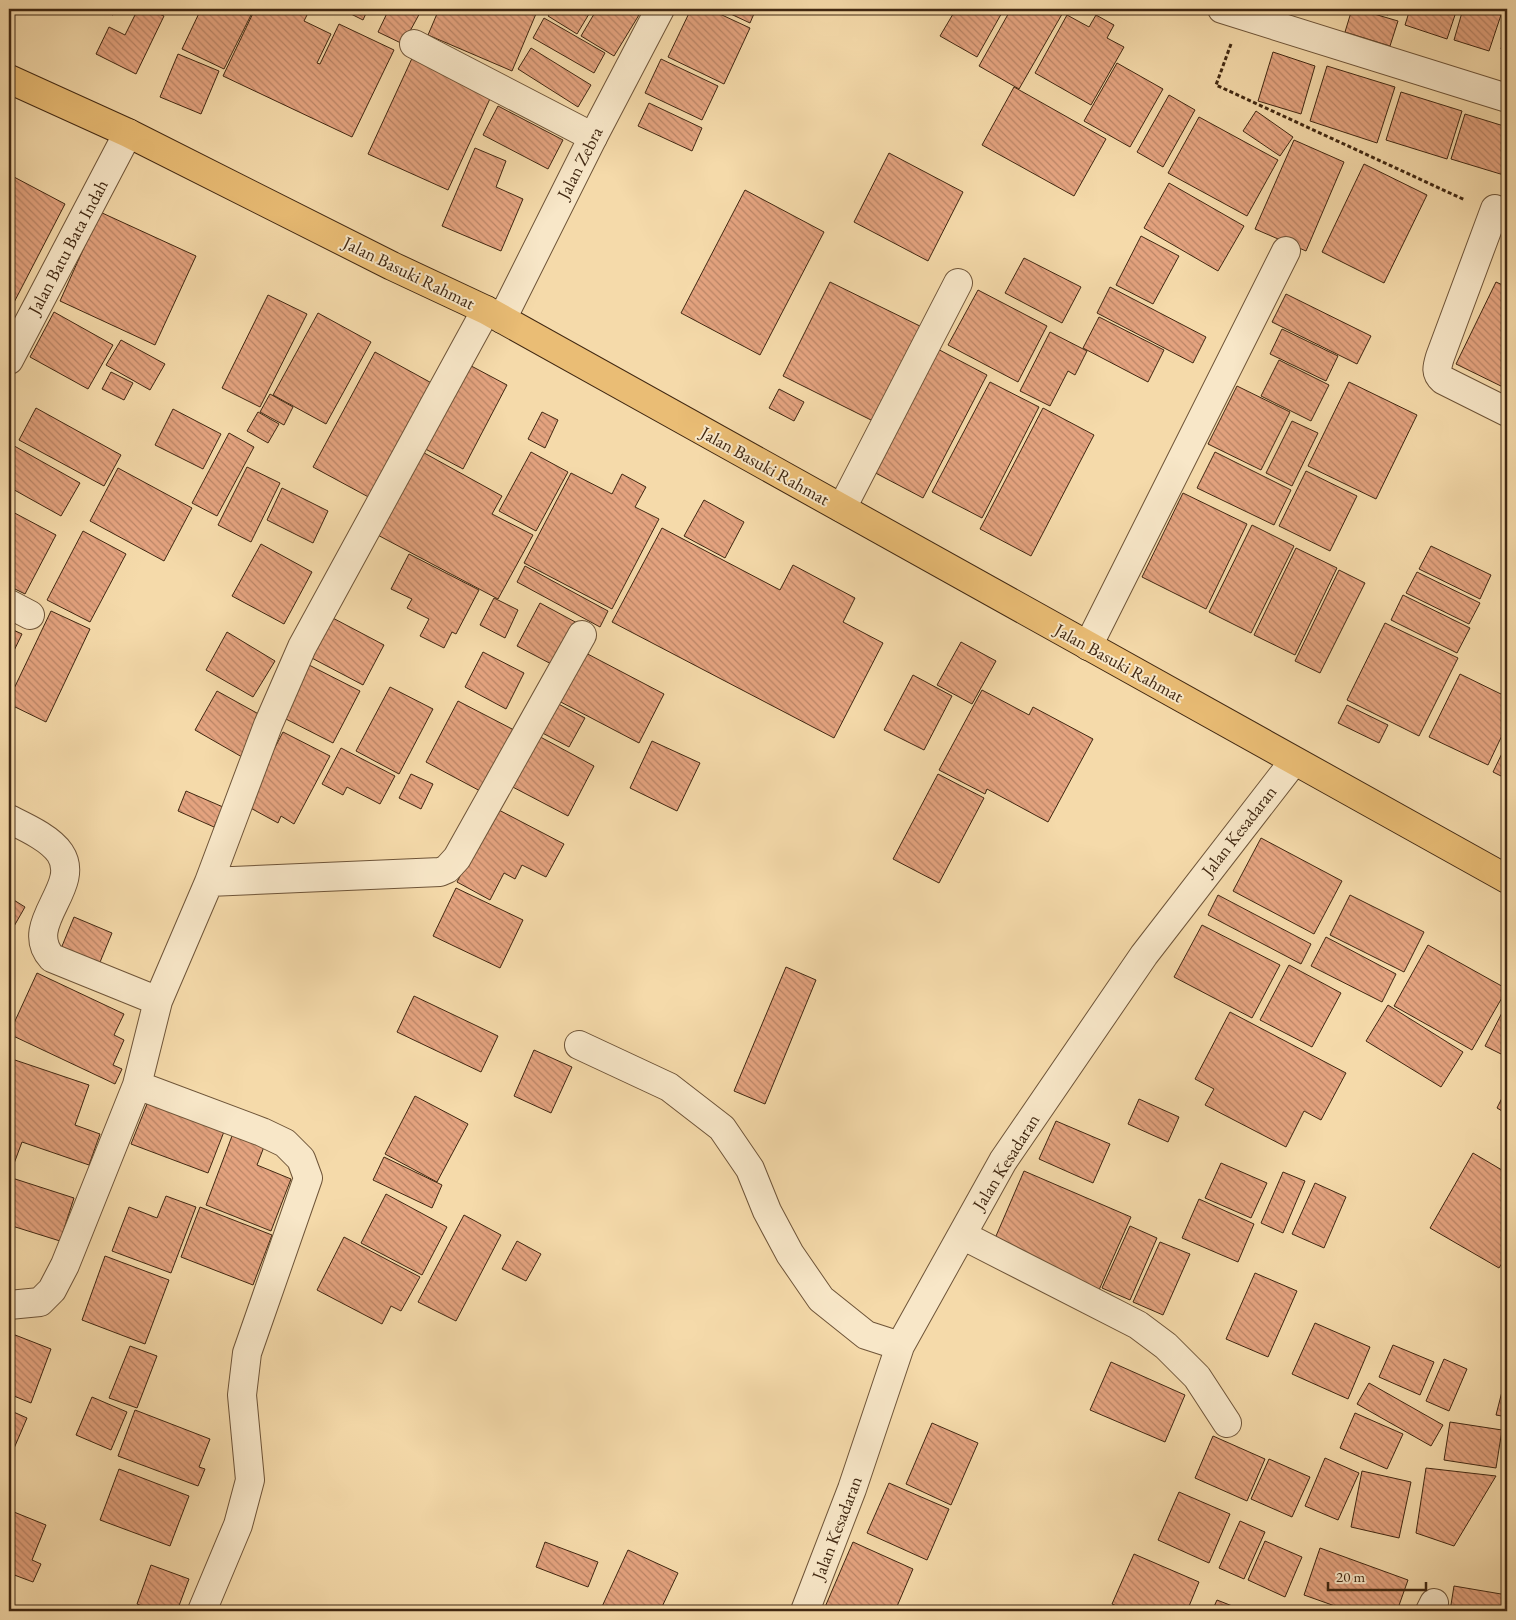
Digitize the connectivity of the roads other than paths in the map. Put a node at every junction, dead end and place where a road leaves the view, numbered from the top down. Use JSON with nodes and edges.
{"nodes":[{"id":1,"x":660,"y":9,"type":"edge"},
{"id":2,"x":1232,"y":12,"type":"edge"},
{"id":3,"x":414,"y":44,"type":"dead end"},
{"id":4,"x":9,"y":79,"type":"edge"},
{"id":5,"x":1507,"y":98,"type":"edge"},
{"id":6,"x":128,"y":133,"type":"junction"},
{"id":7,"x":593,"y":138,"type":"junction"},
{"id":8,"x":1492,"y":208,"type":"edge"},
{"id":9,"x":1286,"y":251,"type":"dead end"},
{"id":10,"x":958,"y":283,"type":"dead end"},
{"id":11,"x":494,"y":315,"type":"junction"},
{"id":12,"x":9,"y":360,"type":"edge"},
{"id":13,"x":1507,"y":412,"type":"edge"},
{"id":14,"x":842,"y":508,"type":"junction"},
{"id":15,"x":582,"y":635,"type":"dead end"},
{"id":16,"x":1088,"y":646,"type":"junction"},
{"id":17,"x":1294,"y":761,"type":"junction"},
{"id":18,"x":9,"y":819,"type":"edge"},
{"id":19,"x":1507,"y":879,"type":"edge"},
{"id":20,"x":209,"y":882,"type":"junction"},
{"id":21,"x":158,"y":1001,"type":"junction"},
{"id":22,"x":579,"y":1045,"type":"dead end"},
{"id":23,"x":137,"y":1085,"type":"junction"},
{"id":24,"x":962,"y":1235,"type":"junction"},
{"id":25,"x":9,"y":1305,"type":"edge"},
{"id":26,"x":900,"y":1346,"type":"junction"},
{"id":27,"x":1227,"y":1423,"type":"dead end"},
{"id":28,"x":202,"y":1611,"type":"edge"},
{"id":29,"x":805,"y":1611,"type":"edge"}],
"edges":[{"from":1,"to":7,"type":"street","name":"Jalan Zebra"},
{"from":2,"to":5,"type":"street"},
{"from":3,"to":7,"type":"street"},
{"from":4,"to":6,"type":"highway","name":"Jalan Basuki Rahmat"},
{"from":6,"to":11,"type":"highway","name":"Jalan Basuki Rahmat"},
{"from":6,"to":12,"type":"street","name":"Jalan Batu Bata Indah"},
{"from":7,"to":11,"type":"street","name":"Jalan Zebra"},
{"from":8,"to":13,"type":"street"},
{"from":9,"to":16,"type":"street"},
{"from":10,"to":14,"type":"street"},
{"from":11,"to":14,"type":"highway","name":"Jalan Basuki Rahmat"},
{"from":11,"to":20,"type":"street","name":"Jalan Zebra"},
{"from":14,"to":16,"type":"highway","name":"Jalan Basuki Rahmat"},
{"from":15,"to":20,"type":"street"},
{"from":16,"to":17,"type":"highway","name":"Jalan Basuki Rahmat"},
{"from":17,"to":19,"type":"highway","name":"Jalan Basuki Rahmat"},
{"from":17,"to":24,"type":"street","name":"Jalan Kesadaran"},
{"from":18,"to":21,"type":"street"},
{"from":20,"to":21,"type":"street","name":"Jalan Zebra"},
{"from":21,"to":23,"type":"street","name":"Jalan Zebra"},
{"from":22,"to":26,"type":"street"},
{"from":23,"to":25,"type":"street","name":"Jalan Zebra"},
{"from":23,"to":28,"type":"street"},
{"from":24,"to":26,"type":"street","name":"Jalan Kesadaran"},
{"from":24,"to":27,"type":"street"},
{"from":26,"to":29,"type":"street","name":"Jalan Kesadaran"}]}
